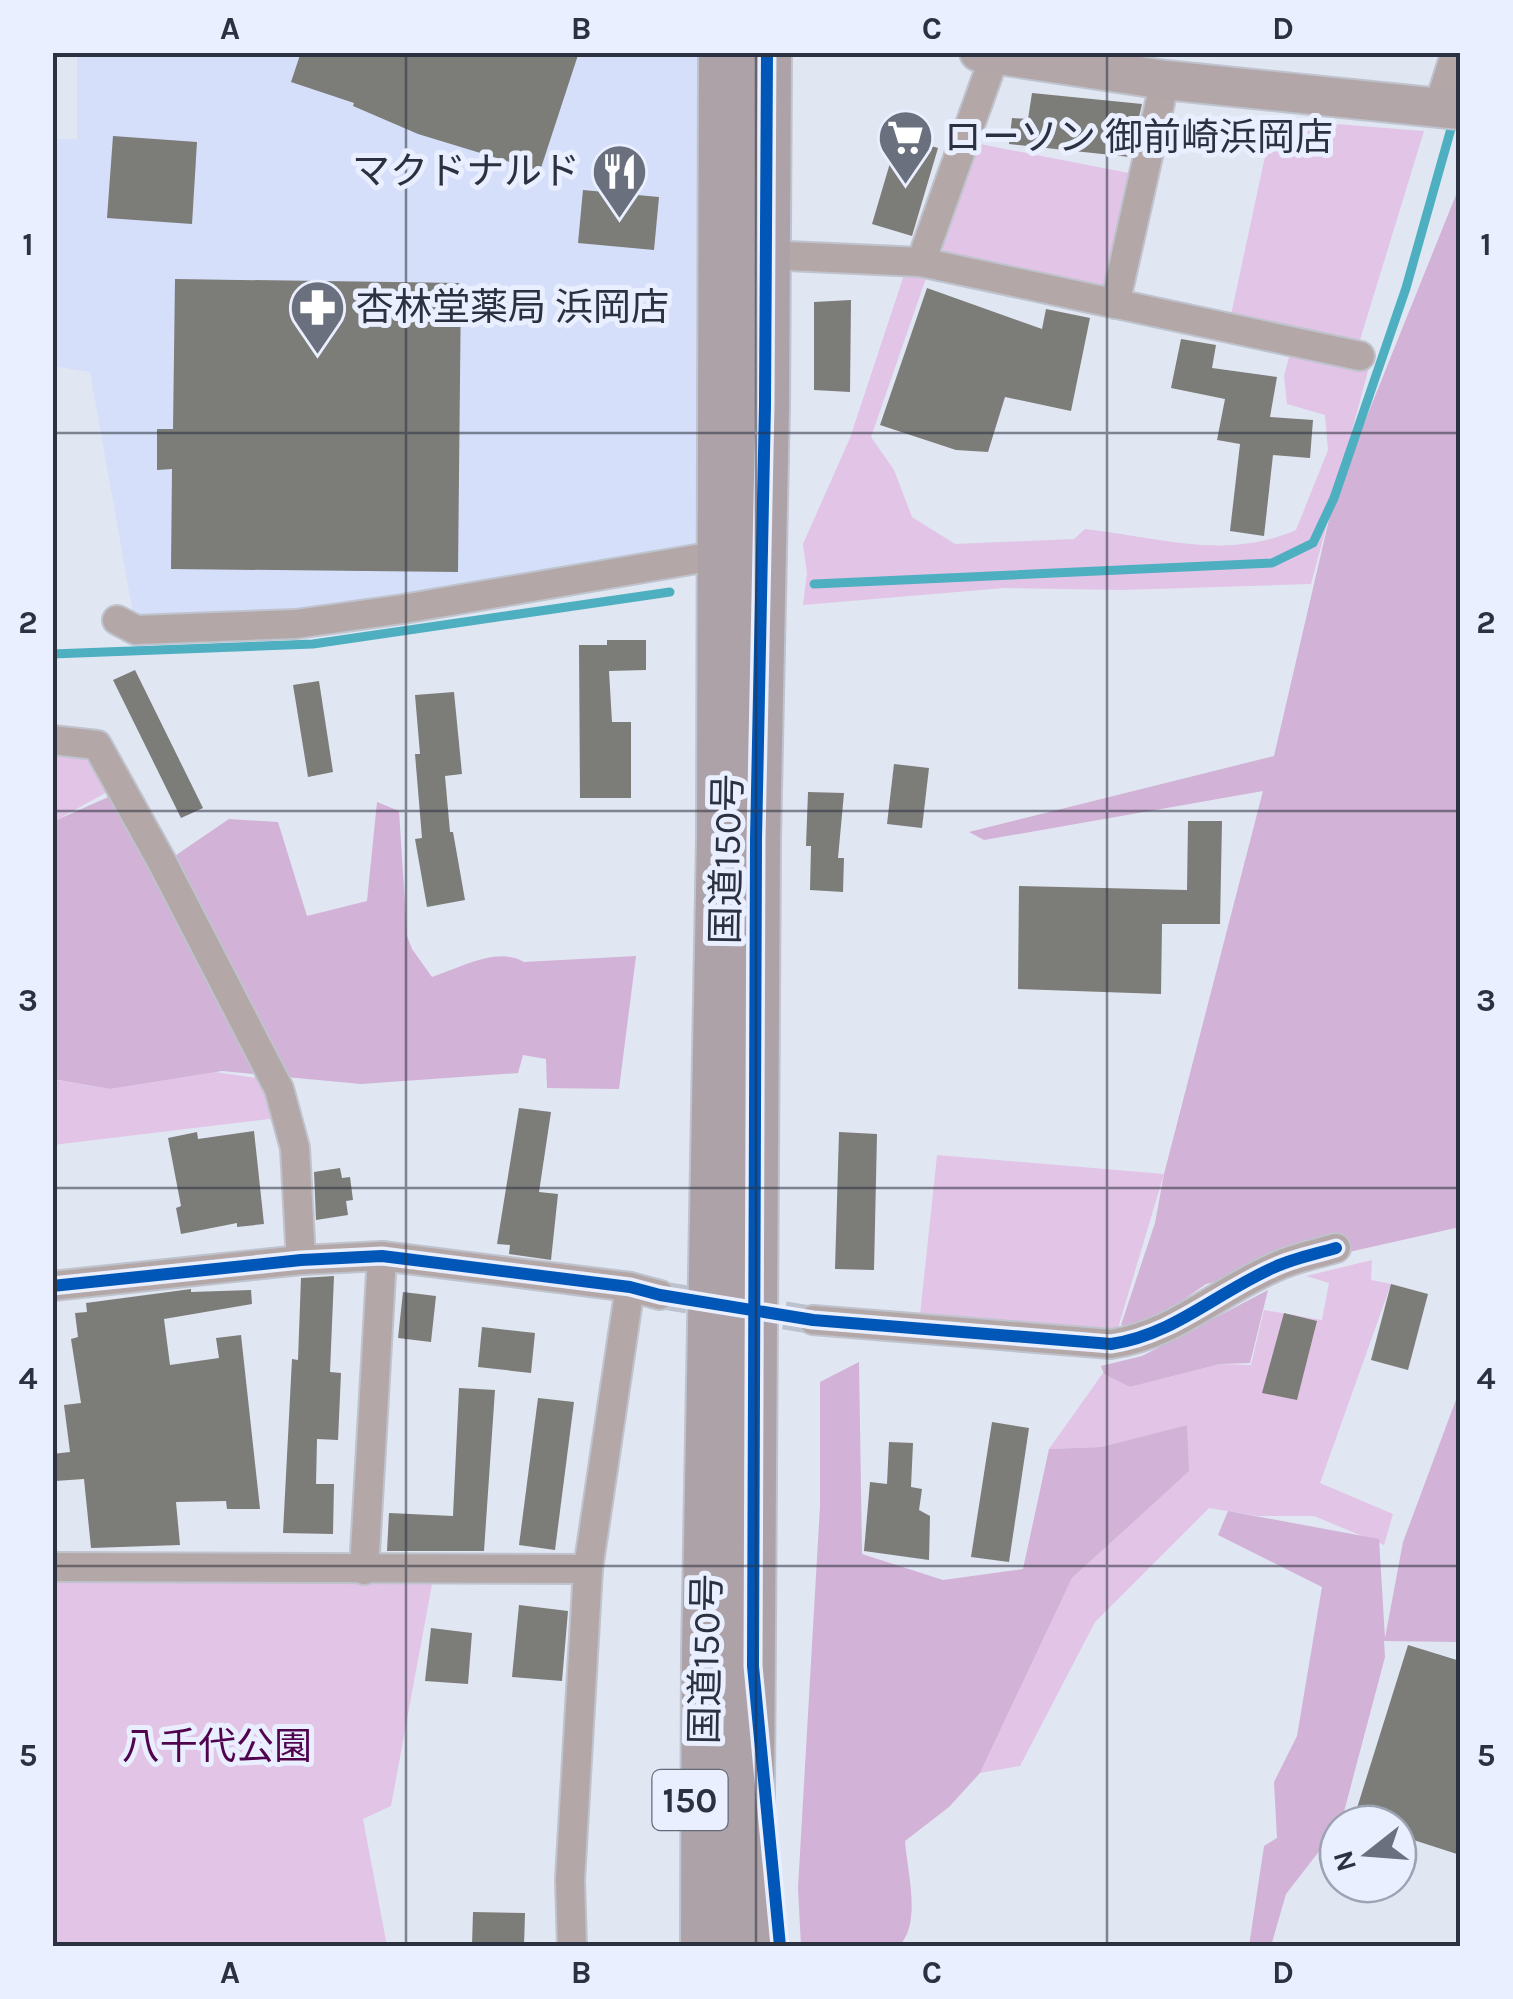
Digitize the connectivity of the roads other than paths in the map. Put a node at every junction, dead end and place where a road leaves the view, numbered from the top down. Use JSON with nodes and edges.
{"nodes":[{"id":1,"x":723,"y":52,"type":"edge"},
{"id":2,"x":767,"y":52,"type":"edge"},
{"id":3,"x":1456,"y":52,"type":"edge"},
{"id":4,"x":990,"y":53,"type":"edge"},
{"id":5,"x":1165,"y":80,"type":"junction"},
{"id":6,"x":1446,"y":109,"type":"edge"},
{"id":7,"x":766,"y":255,"type":"junction"},
{"id":8,"x":921,"y":262,"type":"junction"},
{"id":9,"x":1115,"y":304,"type":"junction"},
{"id":10,"x":1360,"y":356,"type":"dead end"},
{"id":11,"x":720,"y":555,"type":"junction"},
{"id":12,"x":117,"y":620,"type":"dead end"},
{"id":13,"x":52,"y":740,"type":"edge"},
{"id":14,"x":1336,"y":1248,"type":"dead end"},
{"id":15,"x":382,"y":1256,"type":"junction"},
{"id":16,"x":301,"y":1260,"type":"junction"},
{"id":17,"x":52,"y":1286,"type":"edge"},
{"id":18,"x":630,"y":1287,"type":"junction"},
{"id":19,"x":660,"y":1295,"type":"tunnel mouth"},
{"id":20,"x":813,"y":1320,"type":"tunnel mouth"},
{"id":21,"x":52,"y":1567,"type":"edge"},
{"id":22,"x":588,"y":1569,"type":"junction"},
{"id":23,"x":364,"y":1570,"type":"junction"},
{"id":24,"x":706,"y":1654,"type":"junction"},
{"id":25,"x":753,"y":1666,"type":"junction"},
{"id":26,"x":572,"y":1946,"type":"edge"},
{"id":27,"x":675,"y":1946,"type":"edge"},
{"id":28,"x":704,"y":1946,"type":"edge"},
{"id":29,"x":749,"y":1946,"type":"edge"},
{"id":30,"x":780,"y":1946,"type":"edge"}],
"edges":[{"from":1,"to":11,"type":"highway","name":"国道150号","number":"150"},
{"from":2,"to":7,"type":"highway","name":"国道150号","number":"150"},
{"from":3,"to":6,"type":"street"},
{"from":4,"to":5,"type":"street"},
{"from":4,"to":8,"type":"street"},
{"from":5,"to":6,"type":"street"},
{"from":5,"to":9,"type":"street"},
{"from":7,"to":8,"type":"street"},
{"from":7,"to":25,"type":"highway","name":"国道150号","number":"150"},
{"from":8,"to":9,"type":"street"},
{"from":9,"to":10,"type":"street"},
{"from":11,"to":12,"type":"street"},
{"from":11,"to":24,"type":"highway","name":"国道150号","number":"150"},
{"from":13,"to":16,"type":"street"},
{"from":14,"to":20,"type":"street"},
{"from":15,"to":16,"type":"street"},
{"from":15,"to":18,"type":"street"},
{"from":15,"to":23,"type":"street"},
{"from":16,"to":17,"type":"street"},
{"from":18,"to":19,"type":"street"},
{"from":18,"to":22,"type":"street"},
{"from":21,"to":23,"type":"street"},
{"from":22,"to":23,"type":"street"},
{"from":22,"to":26,"type":"street"},
{"from":24,"to":27,"type":"highway","number":"150"},
{"from":24,"to":28,"type":"highway","name":"国道150号","number":"150"},
{"from":25,"to":29,"type":"highway","name":"国道150号","number":"150"},
{"from":25,"to":30,"type":"highway","number":"150"}]}
